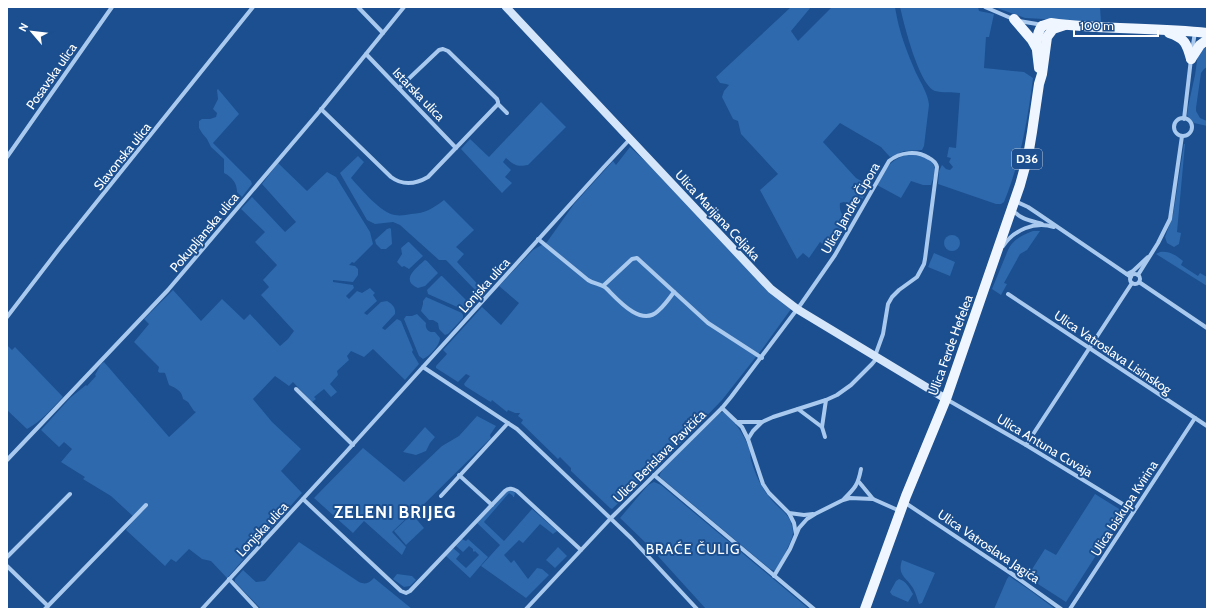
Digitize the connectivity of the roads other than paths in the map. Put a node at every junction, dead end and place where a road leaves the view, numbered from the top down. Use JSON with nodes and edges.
{"nodes":[{"id":1,"x":112,"y":7,"type":"edge"},
{"id":2,"x":253,"y":7,"type":"edge"},
{"id":3,"x":358,"y":7,"type":"edge"},
{"id":4,"x":404,"y":7,"type":"edge"},
{"id":5,"x":506,"y":7,"type":"edge"},
{"id":6,"x":985,"y":7,"type":"edge"},
{"id":7,"x":1014,"y":19,"type":"junction"},
{"id":8,"x":1065,"y":25,"type":"junction"},
{"id":9,"x":1042,"y":26,"type":"junction"},
{"id":10,"x":1158,"y":30,"type":"junction"},
{"id":11,"x":383,"y":32,"type":"junction"},
{"id":12,"x":1195,"y":32,"type":"junction"},
{"id":13,"x":1207,"y":33,"type":"edge"},
{"id":14,"x":1047,"y":37,"type":"junction"},
{"id":15,"x":1207,"y":40,"type":"edge"},
{"id":16,"x":1037,"y":50,"type":"junction"},
{"id":17,"x":366,"y":54,"type":"junction"},
{"id":18,"x":1191,"y":59,"type":"junction"},
{"id":19,"x":1040,"y":84,"type":"junction"},
{"id":20,"x":399,"y":88,"type":"junction"},
{"id":21,"x":498,"y":104,"type":"junction"},
{"id":22,"x":321,"y":109,"type":"junction"},
{"id":23,"x":507,"y":113,"type":"dead end"},
{"id":24,"x":1184,"y":119,"type":"junction"},
{"id":25,"x":1182,"y":136,"type":"junction"},
{"id":26,"x":630,"y":139,"type":"junction"},
{"id":27,"x":456,"y":148,"type":"junction"},
{"id":28,"x":7,"y":156,"type":"edge"},
{"id":29,"x":1013,"y":204,"type":"junction"},
{"id":30,"x":1046,"y":225,"type":"junction"},
{"id":31,"x":1058,"y":228,"type":"junction"},
{"id":32,"x":538,"y":239,"type":"junction"},
{"id":33,"x":996,"y":255,"type":"junction"},
{"id":34,"x":1150,"y":256,"type":"junction"},
{"id":35,"x":1129,"y":275,"type":"junction"},
{"id":36,"x":1138,"y":275,"type":"junction"},
{"id":37,"x":1139,"y":282,"type":"junction"},
{"id":38,"x":1132,"y":283,"type":"junction"},
{"id":39,"x":603,"y":286,"type":"junction"},
{"id":40,"x":674,"y":292,"type":"junction"},
{"id":41,"x":1008,"y":294,"type":"dead end"},
{"id":42,"x":797,"y":308,"type":"junction"},
{"id":43,"x":7,"y":317,"type":"edge"},
{"id":44,"x":1207,"y":328,"type":"edge"},
{"id":45,"x":1090,"y":348,"type":"junction"},
{"id":46,"x":876,"y":357,"type":"junction"},
{"id":47,"x":762,"y":358,"type":"junction"},
{"id":48,"x":424,"y":367,"type":"junction"},
{"id":49,"x":296,"y":389,"type":"dead end"},
{"id":50,"x":946,"y":399,"type":"junction"},
{"id":51,"x":826,"y":400,"type":"junction"},
{"id":52,"x":722,"y":408,"type":"junction"},
{"id":53,"x":798,"y":409,"type":"junction"},
{"id":54,"x":1195,"y":418,"type":"junction"},
{"id":55,"x":737,"y":422,"type":"junction"},
{"id":56,"x":762,"y":422,"type":"junction"},
{"id":57,"x":508,"y":423,"type":"junction"},
{"id":58,"x":1207,"y":426,"type":"edge"},
{"id":59,"x":822,"y":427,"type":"junction"},
{"id":60,"x":825,"y":437,"type":"dead end"},
{"id":61,"x":748,"y":439,"type":"junction"},
{"id":62,"x":353,"y":445,"type":"junction"},
{"id":63,"x":1026,"y":445,"type":"junction"},
{"id":64,"x":7,"y":460,"type":"edge"},
{"id":65,"x":861,"y":469,"type":"dead end"},
{"id":66,"x":459,"y":475,"type":"junction"},
{"id":67,"x":654,"y":475,"type":"junction"},
{"id":68,"x":859,"y":482,"type":"junction"},
{"id":69,"x":70,"y":494,"type":"dead end"},
{"id":70,"x":441,"y":496,"type":"dead end"},
{"id":71,"x":303,"y":499,"type":"junction"},
{"id":72,"x":873,"y":499,"type":"junction"},
{"id":73,"x":843,"y":500,"type":"junction"},
{"id":74,"x":146,"y":505,"type":"dead end"},
{"id":75,"x":492,"y":505,"type":"junction"},
{"id":76,"x":902,"y":507,"type":"junction"},
{"id":77,"x":1134,"y":511,"type":"junction"},
{"id":78,"x":789,"y":513,"type":"junction"},
{"id":79,"x":815,"y":514,"type":"junction"},
{"id":80,"x":611,"y":518,"type":"junction"},
{"id":81,"x":796,"y":534,"type":"junction"},
{"id":82,"x":581,"y":550,"type":"junction"},
{"id":83,"x":7,"y":557,"type":"edge"},
{"id":84,"x":7,"y":566,"type":"edge"},
{"id":85,"x":774,"y":576,"type":"junction"},
{"id":86,"x":229,"y":579,"type":"junction"},
{"id":87,"x":46,"y":607,"type":"edge"},
{"id":88,"x":202,"y":609,"type":"edge"},
{"id":89,"x":257,"y":609,"type":"edge"},
{"id":90,"x":526,"y":609,"type":"edge"},
{"id":91,"x":697,"y":609,"type":"edge"},
{"id":92,"x":814,"y":609,"type":"edge"},
{"id":93,"x":865,"y":609,"type":"edge"},
{"id":94,"x":1061,"y":609,"type":"edge"},
{"id":95,"x":1070,"y":609,"type":"edge"}],
"edges":[{"from":1,"to":28,"type":"street","name":"Posavska ulica"},
{"from":2,"to":43,"type":"street","name":"Slavonska ulica"},
{"from":3,"to":11,"type":"street"},
{"from":4,"to":11,"type":"street","name":"Pokupljanska ulica"},
{"from":5,"to":26,"type":"main road","name":"Ulica Marijana Celjaka"},
{"from":6,"to":7,"type":"street"},
{"from":7,"to":9,"type":"street"},
{"from":7,"to":16,"type":"main road"},
{"from":8,"to":9,"type":"main road"},
{"from":8,"to":10,"type":"main road"},
{"from":8,"to":14,"type":"main road"},
{"from":9,"to":14,"type":"main road"},
{"from":9,"to":16,"type":"main road","name":"Ulica Ferde Hefelea","number":"D36"},
{"from":10,"to":12,"type":"main road"},
{"from":10,"to":18,"type":"main road"},
{"from":11,"to":17,"type":"street","name":"Pokupljanska ulica"},
{"from":12,"to":13,"type":"main road"},
{"from":12,"to":18,"type":"street"},
{"from":14,"to":19,"type":"main road","name":"Ulica Ferde Hefelea","number":"D36"},
{"from":15,"to":18,"type":"main road"},
{"from":16,"to":19,"type":"main road","name":"Ulica Ferde Hefelea","number":"D36"},
{"from":17,"to":20,"type":"street","name":"Istarska ulica"},
{"from":17,"to":22,"type":"street","name":"Pokupljanska ulica"},
{"from":18,"to":24,"type":"street"},
{"from":19,"to":29,"type":"main road","name":"Ulica Ferde Hefelea","number":"D36"},
{"from":20,"to":21,"type":"street"},
{"from":20,"to":27,"type":"street","name":"Istarska ulica"},
{"from":21,"to":23,"type":"street"},
{"from":21,"to":27,"type":"street"},
{"from":22,"to":27,"type":"street"},
{"from":22,"to":64,"type":"street","name":"Pokupljanska ulica"},
{"from":24,"to":25,"type":"street"},
{"from":24,"to":25,"type":"street"},
{"from":25,"to":34,"type":"street"},
{"from":26,"to":32,"type":"street","name":"Lonjska ulica"},
{"from":26,"to":42,"type":"main road","name":"Ulica Marijana Celjaka"},
{"from":29,"to":30,"type":"street"},
{"from":29,"to":31,"type":"street"},
{"from":29,"to":33,"type":"main road","name":"Ulica Ferde Hefelea","number":"D36"},
{"from":30,"to":31,"type":"street"},
{"from":30,"to":33,"type":"street"},
{"from":31,"to":35,"type":"street"},
{"from":32,"to":39,"type":"street"},
{"from":32,"to":48,"type":"street","name":"Lonjska ulica"},
{"from":33,"to":50,"type":"main road","name":"Ulica Ferde Hefelea","number":"D36"},
{"from":34,"to":35,"type":"street"},
{"from":34,"to":36,"type":"street"},
{"from":35,"to":36,"type":"street"},
{"from":35,"to":38,"type":"street"},
{"from":36,"to":37,"type":"street"},
{"from":37,"to":38,"type":"street"},
{"from":37,"to":44,"type":"street"},
{"from":38,"to":45,"type":"street"},
{"from":39,"to":40,"type":"street"},
{"from":39,"to":40,"type":"street"},
{"from":40,"to":47,"type":"street"},
{"from":41,"to":45,"type":"street","name":"Ulica Vatroslava Lisinskog"},
{"from":42,"to":46,"type":"main road","name":"Ulica Marijana Celjaka"},
{"from":42,"to":46,"type":"street","name":"Ulica Jandre Čipora"},
{"from":42,"to":47,"type":"street","name":"Ulica Berislava Pavičića"},
{"from":45,"to":54,"type":"street","name":"Ulica Vatroslava Lisinskog"},
{"from":45,"to":63,"type":"street"},
{"from":46,"to":50,"type":"main road","name":"Ulica Marijana Celjaka"},
{"from":46,"to":51,"type":"street"},
{"from":47,"to":52,"type":"street","name":"Ulica Berislava Pavičića"},
{"from":48,"to":57,"type":"street"},
{"from":48,"to":62,"type":"street","name":"Lonjska ulica"},
{"from":49,"to":62,"type":"street"},
{"from":50,"to":63,"type":"street","name":"Ulica Antuna Cuvaja"},
{"from":50,"to":76,"type":"main road","name":"Ulica Ferde Hefelea","number":"D36"},
{"from":51,"to":53,"type":"street"},
{"from":51,"to":59,"type":"street"},
{"from":52,"to":55,"type":"street"},
{"from":52,"to":67,"type":"street","name":"Ulica Berislava Pavičića"},
{"from":53,"to":56,"type":"street"},
{"from":53,"to":59,"type":"street"},
{"from":54,"to":58,"type":"street","name":"Ulica Vatroslava Lisinskog"},
{"from":54,"to":77,"type":"street","name":"Ulica biskupa Kvirina"},
{"from":55,"to":56,"type":"street"},
{"from":55,"to":61,"type":"street"},
{"from":56,"to":61,"type":"street"},
{"from":57,"to":66,"type":"street"},
{"from":57,"to":80,"type":"street"},
{"from":59,"to":60,"type":"street"},
{"from":61,"to":78,"type":"street"},
{"from":62,"to":71,"type":"street","name":"Lonjska ulica"},
{"from":63,"to":77,"type":"street","name":"Ulica Antuna Cuvaja"},
{"from":65,"to":68,"type":"street"},
{"from":66,"to":70,"type":"street"},
{"from":66,"to":75,"type":"street"},
{"from":67,"to":80,"type":"street","name":"Ulica Berislava Pavičića"},
{"from":67,"to":85,"type":"street"},
{"from":68,"to":72,"type":"street"},
{"from":68,"to":73,"type":"street"},
{"from":69,"to":83,"type":"street"},
{"from":71,"to":75,"type":"street"},
{"from":71,"to":86,"type":"street","name":"Lonjska ulica"},
{"from":72,"to":73,"type":"street"},
{"from":72,"to":76,"type":"street","name":"Ulica Vatroslava Jagića"},
{"from":73,"to":79,"type":"street"},
{"from":74,"to":87,"type":"street"},
{"from":75,"to":82,"type":"street"},
{"from":76,"to":93,"type":"main road","name":"Ulica Ferde Hefelea","number":"D36"},
{"from":76,"to":94,"type":"street","name":"Ulica Vatroslava Jagića"},
{"from":77,"to":95,"type":"street","name":"Ulica biskupa Kvirina"},
{"from":78,"to":79,"type":"street"},
{"from":78,"to":81,"type":"street"},
{"from":79,"to":81,"type":"street"},
{"from":80,"to":82,"type":"street","name":"Ulica Berislava Pavičića"},
{"from":80,"to":91,"type":"street"},
{"from":81,"to":85,"type":"street"},
{"from":82,"to":90,"type":"street","name":"Ulica Berislava Pavičića"},
{"from":84,"to":87,"type":"street"},
{"from":85,"to":92,"type":"street"},
{"from":86,"to":88,"type":"street","name":"Lonjska ulica"},
{"from":86,"to":89,"type":"street"}]}
